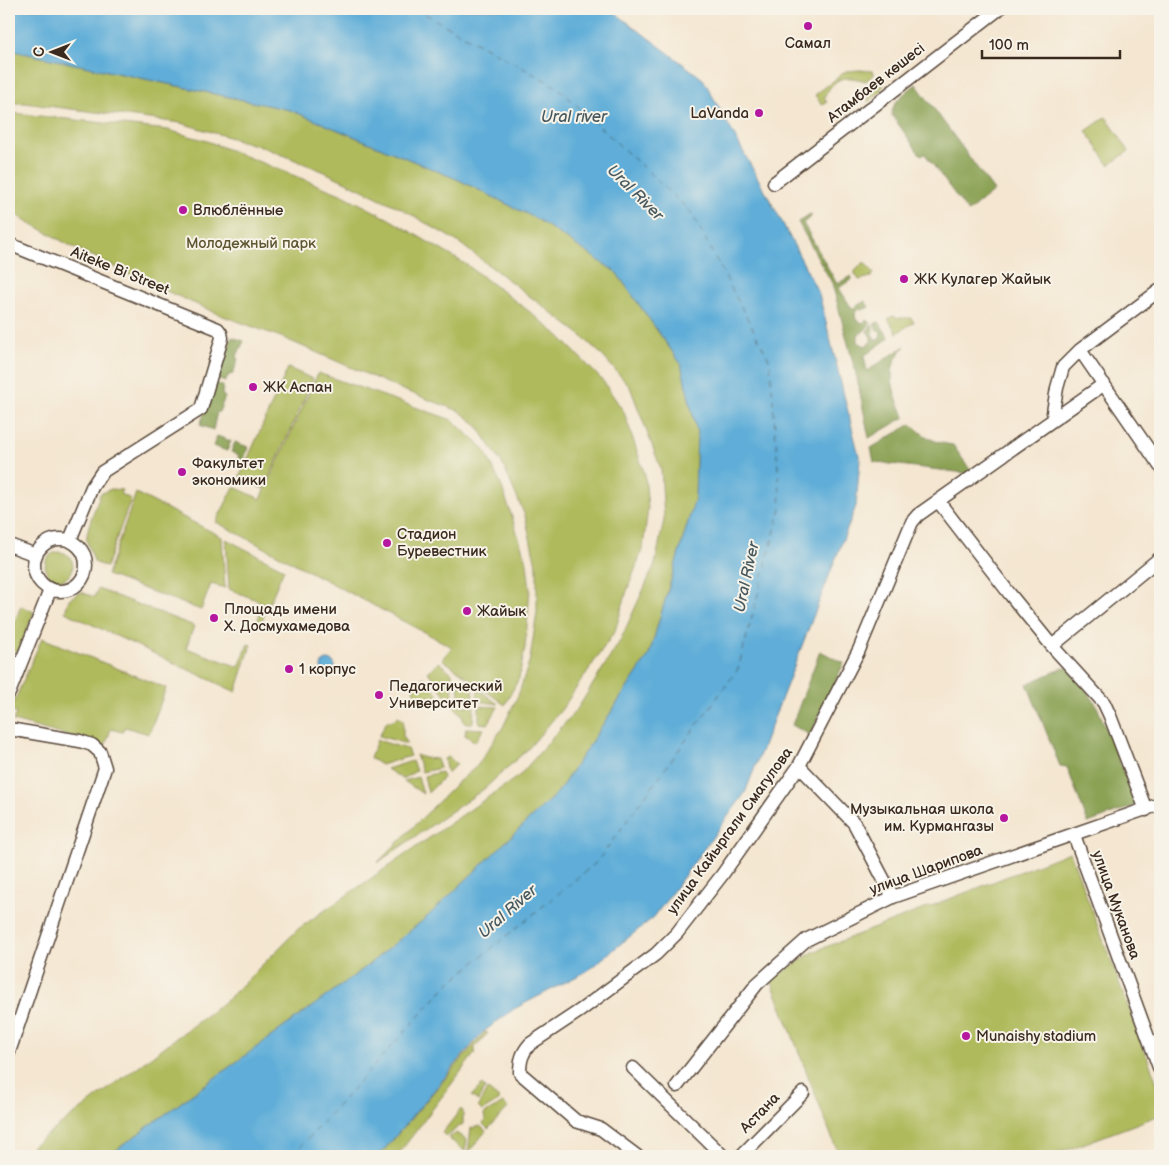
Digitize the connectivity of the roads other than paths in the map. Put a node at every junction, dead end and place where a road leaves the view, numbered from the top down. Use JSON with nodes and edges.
{"nodes":[{"id":1,"x":999,"y":9,"type":"edge"},
{"id":2,"x":774,"y":183,"type":"dead end"},
{"id":3,"x":9,"y":244,"type":"edge"},
{"id":4,"x":1160,"y":290,"type":"edge"},
{"id":5,"x":1080,"y":350,"type":"junction"},
{"id":6,"x":1104,"y":384,"type":"junction"},
{"id":7,"x":1055,"y":418,"type":"junction"},
{"id":8,"x":1160,"y":466,"type":"edge"},
{"id":9,"x":938,"y":501,"type":"junction"},
{"id":10,"x":70,"y":540,"type":"junction"},
{"id":11,"x":9,"y":545,"type":"edge"},
{"id":12,"x":36,"y":555,"type":"junction"},
{"id":13,"x":1160,"y":558,"type":"edge"},
{"id":14,"x":50,"y":590,"type":"junction"},
{"id":15,"x":1052,"y":646,"type":"junction"},
{"id":16,"x":9,"y":693,"type":"edge"},
{"id":17,"x":9,"y":728,"type":"edge"},
{"id":18,"x":799,"y":766,"type":"junction"},
{"id":19,"x":1160,"y":804,"type":"edge"},
{"id":20,"x":1146,"y":810,"type":"junction"},
{"id":21,"x":1074,"y":836,"type":"junction"},
{"id":22,"x":893,"y":897,"type":"junction"},
{"id":23,"x":9,"y":1052,"type":"edge"},
{"id":24,"x":633,"y":1068,"type":"dead end"},
{"id":25,"x":1160,"y":1070,"type":"edge"},
{"id":26,"x":678,"y":1086,"type":"dead end"},
{"id":27,"x":803,"y":1093,"type":"dead end"},
{"id":28,"x":637,"y":1156,"type":"edge"},
{"id":29,"x":723,"y":1156,"type":"edge"},
{"id":30,"x":741,"y":1156,"type":"edge"}],
"edges":[{"from":1,"to":2,"type":"street","name":"Атамбаев көшесі"},
{"from":3,"to":10,"type":"street","name":"Aiteke Bi Street"},
{"from":4,"to":5,"type":"street"},
{"from":5,"to":6,"type":"street"},
{"from":5,"to":7,"type":"street"},
{"from":6,"to":7,"type":"street","name":"улица Кайыргали Смагулова"},
{"from":6,"to":8,"type":"street"},
{"from":7,"to":9,"type":"street","name":"улица Кайыргали Смагулова"},
{"from":9,"to":15,"type":"street"},
{"from":9,"to":18,"type":"street","name":"улица Кайыргали Смагулова"},
{"from":10,"to":12,"type":"street"},
{"from":10,"to":14,"type":"street"},
{"from":11,"to":12,"type":"street"},
{"from":12,"to":14,"type":"street"},
{"from":13,"to":15,"type":"street"},
{"from":14,"to":16,"type":"street"},
{"from":15,"to":20,"type":"street"},
{"from":17,"to":23,"type":"street"},
{"from":18,"to":22,"type":"street"},
{"from":18,"to":28,"type":"street","name":"улица Кайыргали Смагулова"},
{"from":19,"to":20,"type":"street","name":"улица Шарипова"},
{"from":20,"to":21,"type":"street","name":"улица Шарипова"},
{"from":21,"to":22,"type":"street","name":"улица Шарипова"},
{"from":21,"to":25,"type":"street","name":"улица Муканова"},
{"from":22,"to":26,"type":"street","name":"улица Шарипова"},
{"from":24,"to":29,"type":"street"},
{"from":27,"to":30,"type":"street","name":"Астана"}]}
